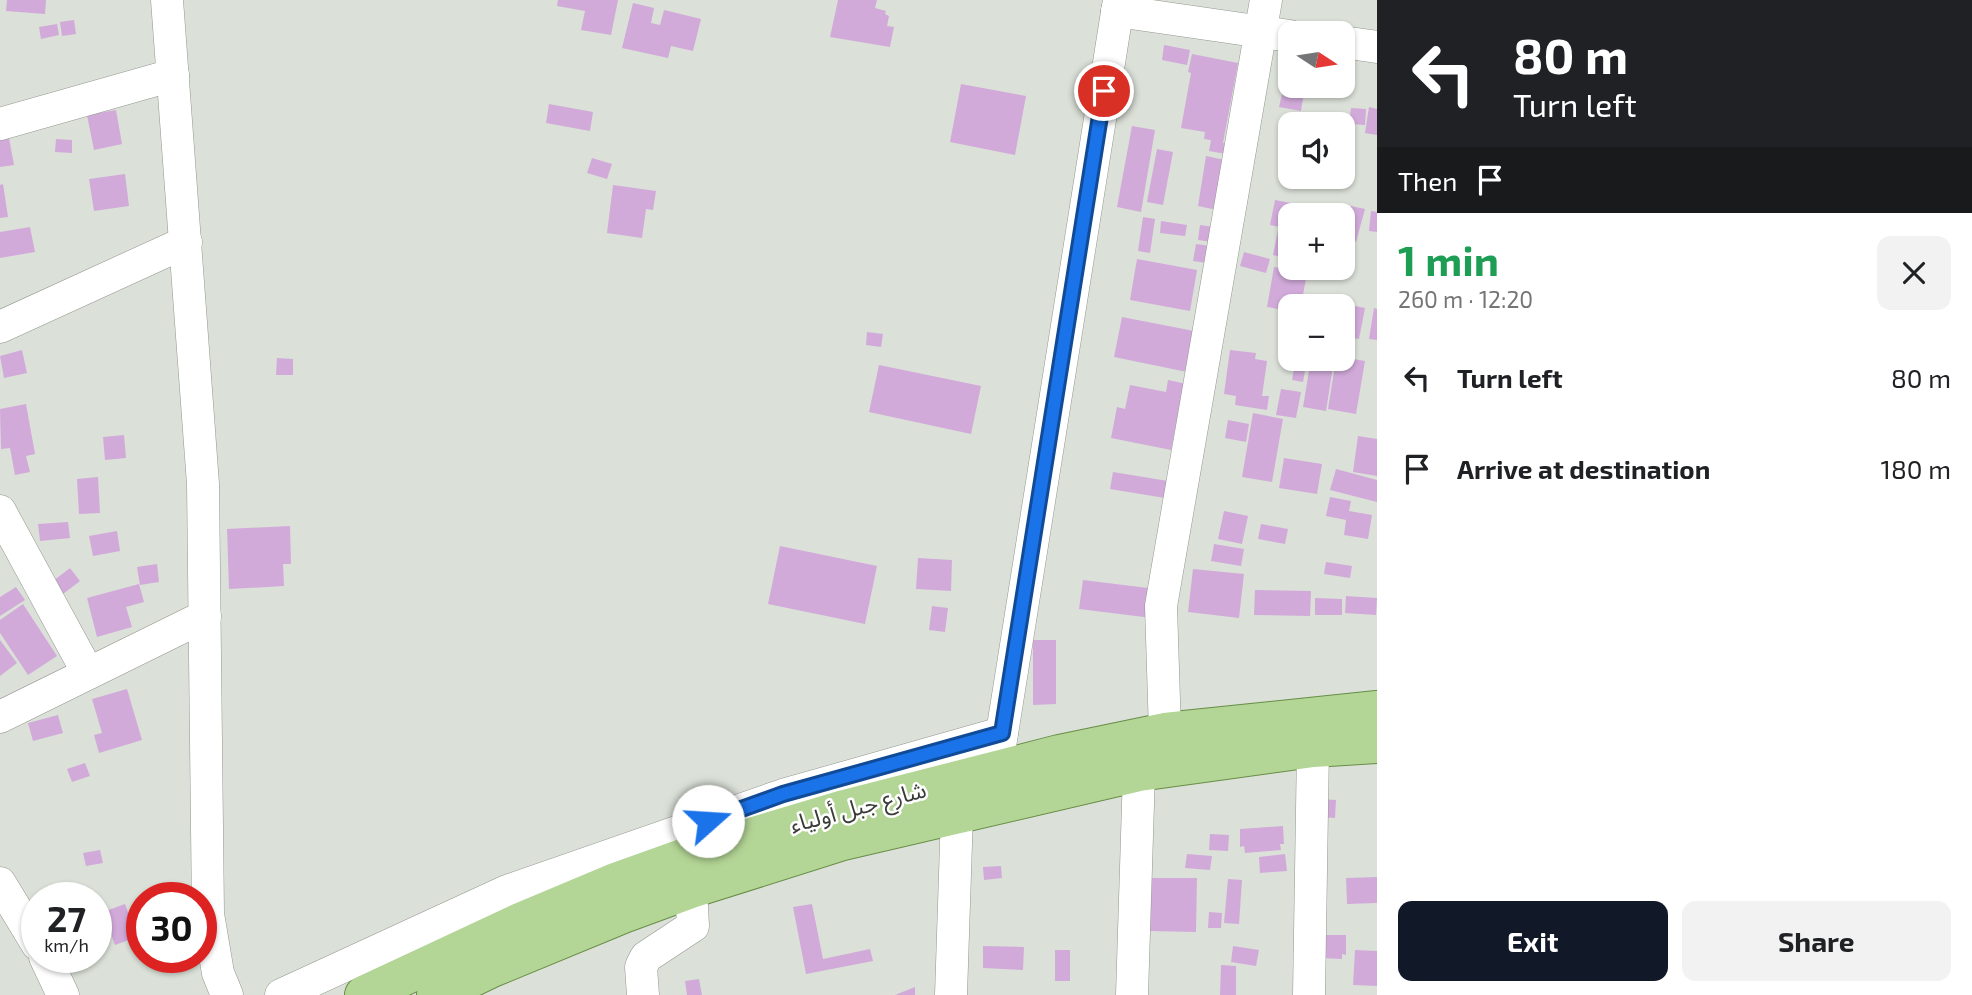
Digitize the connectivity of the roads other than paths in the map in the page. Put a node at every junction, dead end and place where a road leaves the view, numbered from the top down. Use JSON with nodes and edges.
{"nodes":[{"id":1,"x":167,"y":0,"type":"edge"},
{"id":2,"x":1266,"y":0,"type":"edge"},
{"id":3,"x":1118,"y":5,"type":"edge"},
{"id":4,"x":1275,"y":34,"type":"edge"},
{"id":5,"x":1355,"y":44,"type":"edge"},
{"id":6,"x":1377,"y":47,"type":"edge"},
{"id":7,"x":173,"y":75,"type":"junction"},
{"id":8,"x":0,"y":124,"type":"edge"},
{"id":9,"x":187,"y":242,"type":"junction"},
{"id":10,"x":0,"y":327,"type":"edge"},
{"id":11,"x":0,"y":510,"type":"edge"},
{"id":12,"x":205,"y":615,"type":"junction"},
{"id":13,"x":88,"y":673,"type":"junction"},
{"id":14,"x":1377,"y":710,"type":"edge"},
{"id":15,"x":0,"y":717,"type":"edge"},
{"id":16,"x":1165,"y":732,"type":"junction"},
{"id":17,"x":1002,"y":733,"type":"junction"},
{"id":18,"x":1377,"y":744,"type":"edge"},
{"id":19,"x":1313,"y":748,"type":"junction"},
{"id":20,"x":996,"y":771,"type":"junction"},
{"id":21,"x":1139,"y":772,"type":"junction"},
{"id":22,"x":956,"y":797,"type":"junction"},
{"id":23,"x":0,"y":883,"type":"edge"},
{"id":24,"x":691,"y":890,"type":"junction"},
{"id":25,"x":21,"y":918,"type":"edge"},
{"id":26,"x":53,"y":973,"type":"edge"},
{"id":27,"x":491,"y":982,"type":"edge"},
{"id":28,"x":63,"y":995,"type":"edge"},
{"id":29,"x":227,"y":995,"type":"edge"},
{"id":30,"x":281,"y":995,"type":"edge"},
{"id":31,"x":364,"y":995,"type":"edge"},
{"id":32,"x":436,"y":995,"type":"edge"},
{"id":33,"x":643,"y":995,"type":"edge"},
{"id":34,"x":951,"y":995,"type":"edge"},
{"id":35,"x":1132,"y":995,"type":"edge"},
{"id":36,"x":1309,"y":995,"type":"edge"}],
"edges":[{"from":1,"to":7,"type":"street"},
{"from":2,"to":4,"type":"street"},
{"from":3,"to":4,"type":"street"},
{"from":3,"to":17,"type":"street"},
{"from":4,"to":16,"type":"street"},
{"from":5,"to":6,"type":"street"},
{"from":7,"to":8,"type":"street"},
{"from":7,"to":9,"type":"street"},
{"from":9,"to":10,"type":"street"},
{"from":9,"to":12,"type":"street"},
{"from":11,"to":13,"type":"street"},
{"from":12,"to":13,"type":"street"},
{"from":12,"to":29,"type":"street"},
{"from":13,"to":15,"type":"street"},
{"from":14,"to":16,"type":"main road","name":"شارع جبل أولياء"},
{"from":16,"to":20,"type":"main road","name":"شارع جبل أولياء"},
{"from":17,"to":20,"type":"street"},
{"from":17,"to":30,"type":"street"},
{"from":18,"to":19,"type":"main road","name":"شارع جبل أولياء"},
{"from":19,"to":21,"type":"main road","name":"شارع جبل أولياء"},
{"from":19,"to":36,"type":"street"},
{"from":20,"to":22,"type":"main road","name":"شارع جبل أولياء"},
{"from":21,"to":22,"type":"main road","name":"شارع جبل أولياء"},
{"from":21,"to":35,"type":"street"},
{"from":22,"to":24,"type":"main road","name":"شارع جبل أولياء"},
{"from":22,"to":31,"type":"main road","name":"شارع جبل أولياء"},
{"from":22,"to":34,"type":"street"},
{"from":23,"to":25,"type":"street"},
{"from":24,"to":27,"type":"main road","name":"شارع جبل أولياء"},
{"from":24,"to":33,"type":"street"},
{"from":26,"to":28,"type":"street"},
{"from":27,"to":32,"type":"main road","name":"شارع جبل أولياء"}]}
